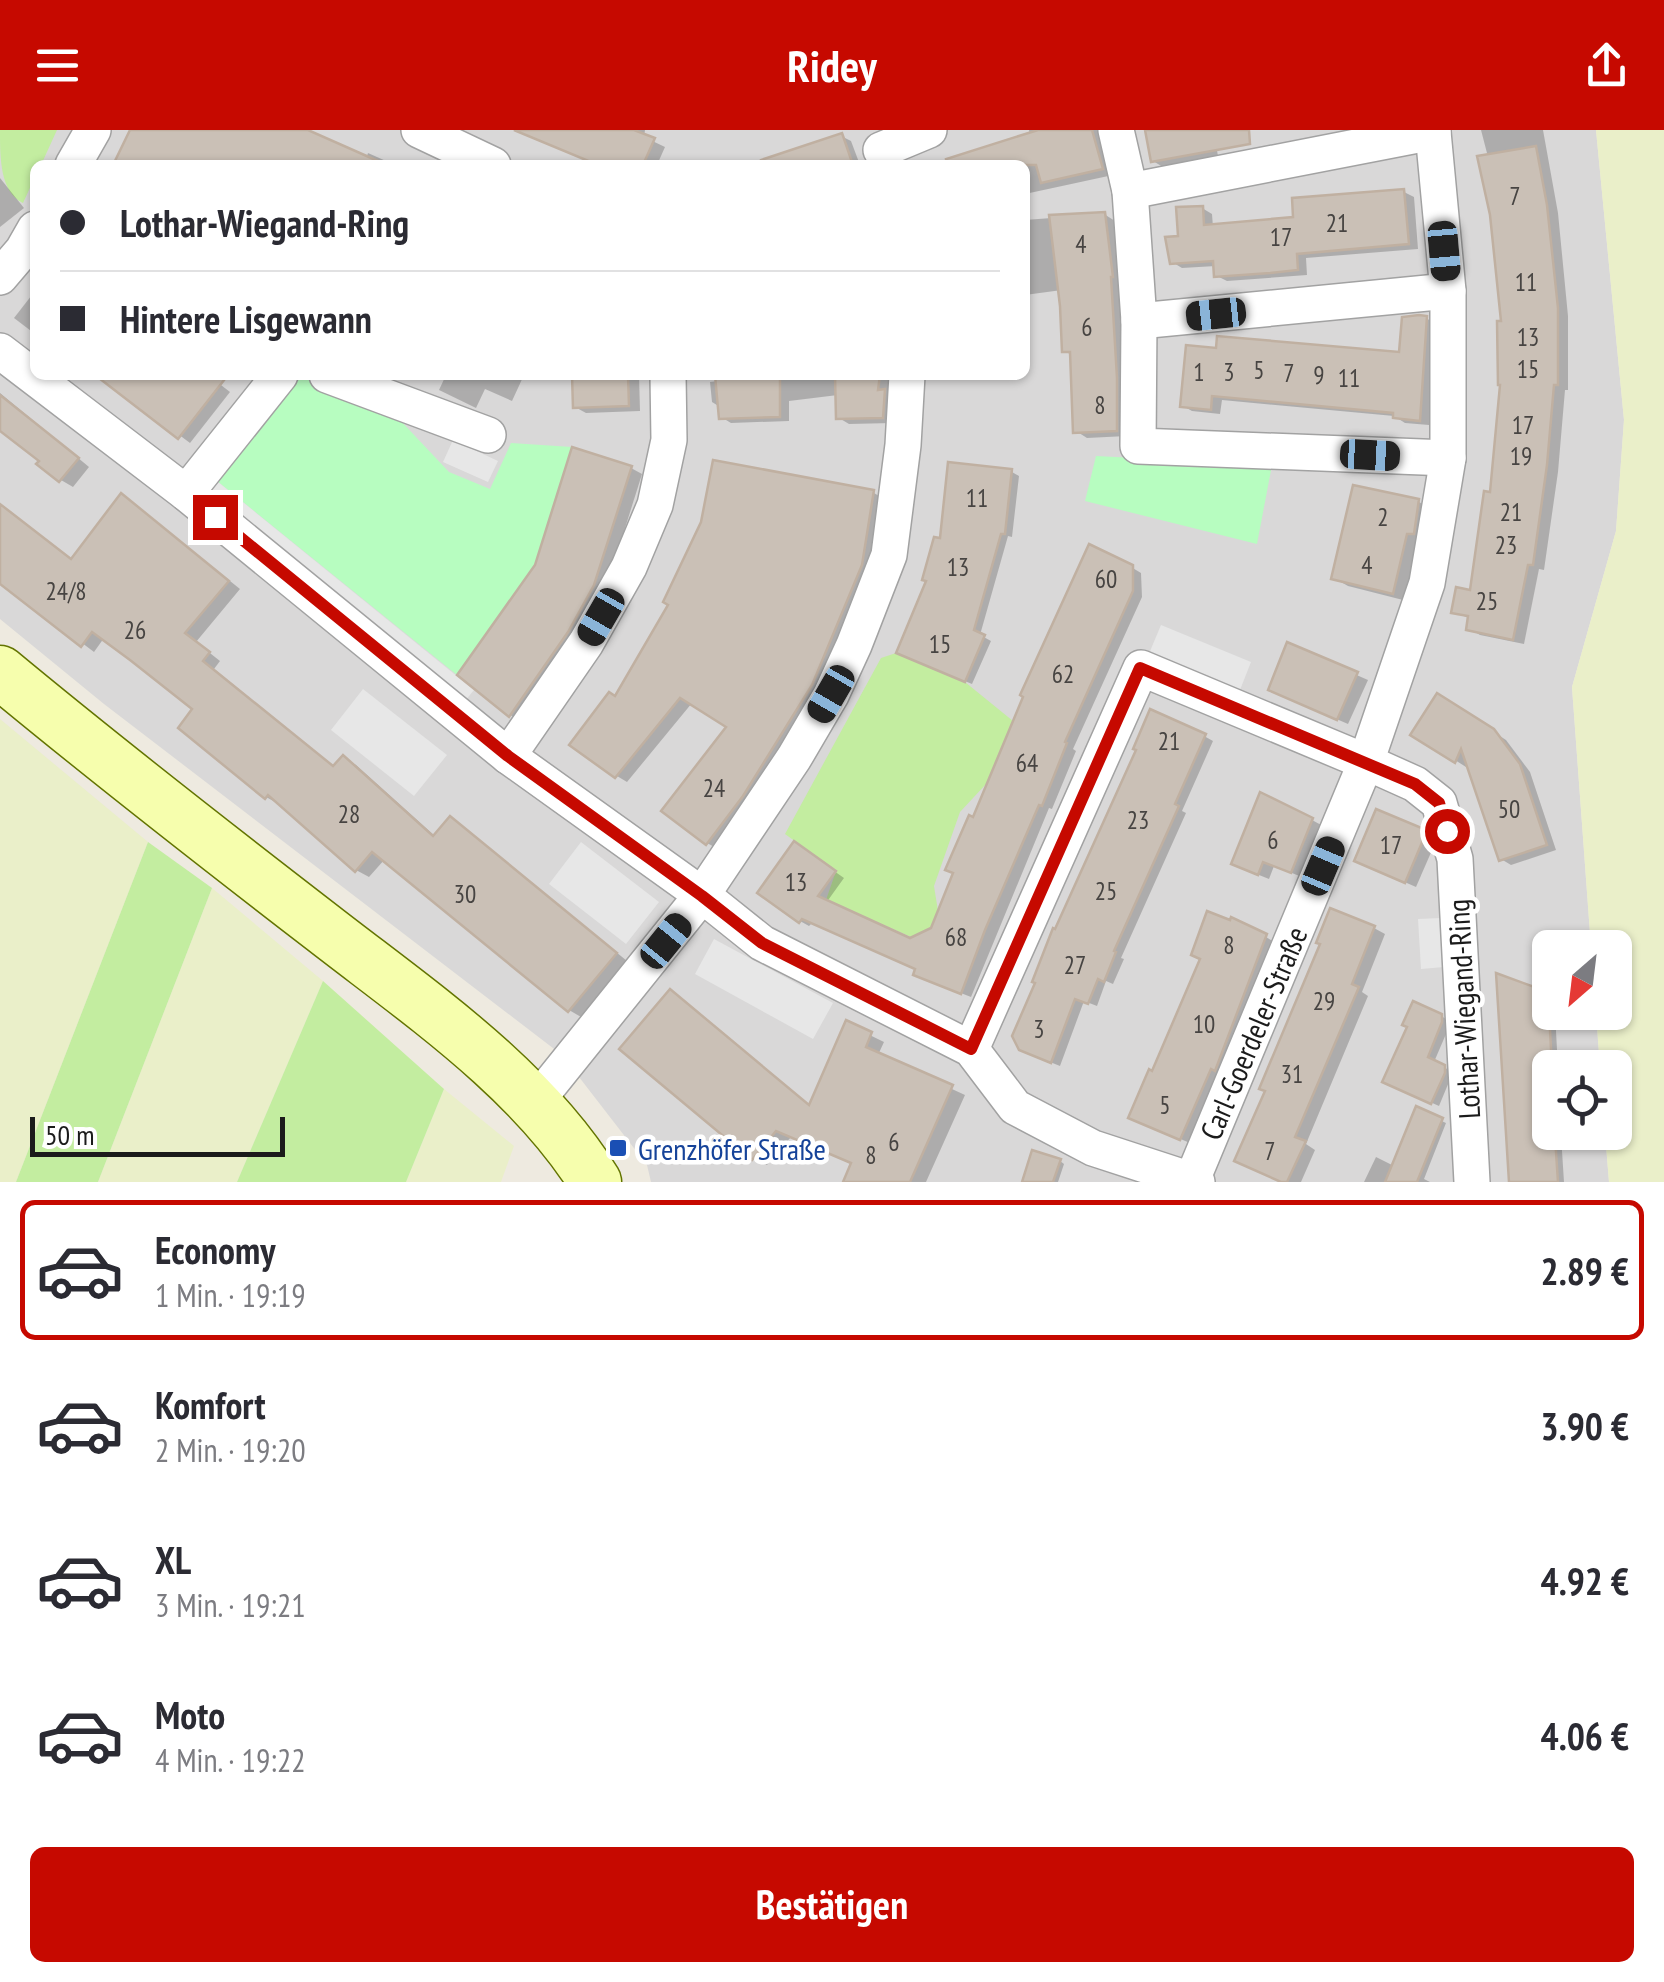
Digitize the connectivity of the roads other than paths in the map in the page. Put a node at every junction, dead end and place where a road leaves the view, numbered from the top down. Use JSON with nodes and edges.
{"nodes":[{"id":1,"x":93,"y":130,"type":"edge"},
{"id":2,"x":419,"y":130,"type":"edge"},
{"id":3,"x":930,"y":130,"type":"edge"},
{"id":4,"x":1116,"y":130,"type":"edge"},
{"id":5,"x":1432,"y":131,"type":"edge"},
{"id":6,"x":879,"y":148,"type":"edge"},
{"id":7,"x":75,"y":160,"type":"edge"},
{"id":8,"x":482,"y":160,"type":"edge"},
{"id":9,"x":1130,"y":190,"type":"junction"},
{"id":10,"x":30,"y":237,"type":"edge"},
{"id":11,"x":0,"y":277,"type":"edge"},
{"id":12,"x":1448,"y":290,"type":"junction"},
{"id":13,"x":1139,"y":321,"type":"junction"},
{"id":14,"x":0,"y":351,"type":"edge"},
{"id":15,"x":30,"y":374,"type":"edge"},
{"id":16,"x":38,"y":380,"type":"edge"},
{"id":17,"x":276,"y":380,"type":"edge"},
{"id":18,"x":340,"y":380,"type":"edge"},
{"id":19,"x":668,"y":380,"type":"edge"},
{"id":20,"x":907,"y":380,"type":"edge"},
{"id":21,"x":488,"y":435,"type":"dead end"},
{"id":22,"x":1448,"y":458,"type":"junction"},
{"id":23,"x":186,"y":493,"type":"junction"},
{"id":24,"x":0,"y":672,"type":"edge"},
{"id":25,"x":508,"y":756,"type":"junction"},
{"id":26,"x":1366,"y":762,"type":"junction"},
{"id":27,"x":702,"y":896,"type":"junction"},
{"id":28,"x":971,"y":1049,"type":"junction"},
{"id":29,"x":534,"y":1104,"type":"junction"},
{"id":30,"x":1195,"y":1181,"type":"edge"},
{"id":31,"x":595,"y":1182,"type":"edge"},
{"id":32,"x":1472,"y":1182,"type":"edge"}],
"edges":[{"from":1,"to":7,"type":"street"},
{"from":2,"to":8,"type":"street"},
{"from":3,"to":6,"type":"street"},
{"from":4,"to":9,"type":"street"},
{"from":5,"to":9,"type":"street"},
{"from":5,"to":12,"type":"street","name":"Carl-Goerdeler-Straße"},
{"from":9,"to":13,"type":"street"},
{"from":10,"to":11,"type":"street"},
{"from":12,"to":13,"type":"street"},
{"from":12,"to":22,"type":"street","name":"Carl-Goerdeler-Straße"},
{"from":13,"to":22,"type":"street"},
{"from":14,"to":15,"type":"street"},
{"from":16,"to":23,"type":"street"},
{"from":17,"to":23,"type":"street"},
{"from":18,"to":21,"type":"street"},
{"from":19,"to":25,"type":"street"},
{"from":20,"to":27,"type":"street"},
{"from":22,"to":26,"type":"street","name":"Carl-Goerdeler-Straße"},
{"from":23,"to":25,"type":"street"},
{"from":24,"to":29,"type":"street"},
{"from":25,"to":27,"type":"street"},
{"from":26,"to":28,"type":"street","name":"Lothar-Wiegand-Ring"},
{"from":26,"to":30,"type":"street","name":"Carl-Goerdeler-Straße"},
{"from":26,"to":32,"type":"street","name":"Lothar-Wiegand-Ring"},
{"from":27,"to":28,"type":"street"},
{"from":27,"to":29,"type":"street"},
{"from":28,"to":30,"type":"street"},
{"from":29,"to":31,"type":"street"}]}
